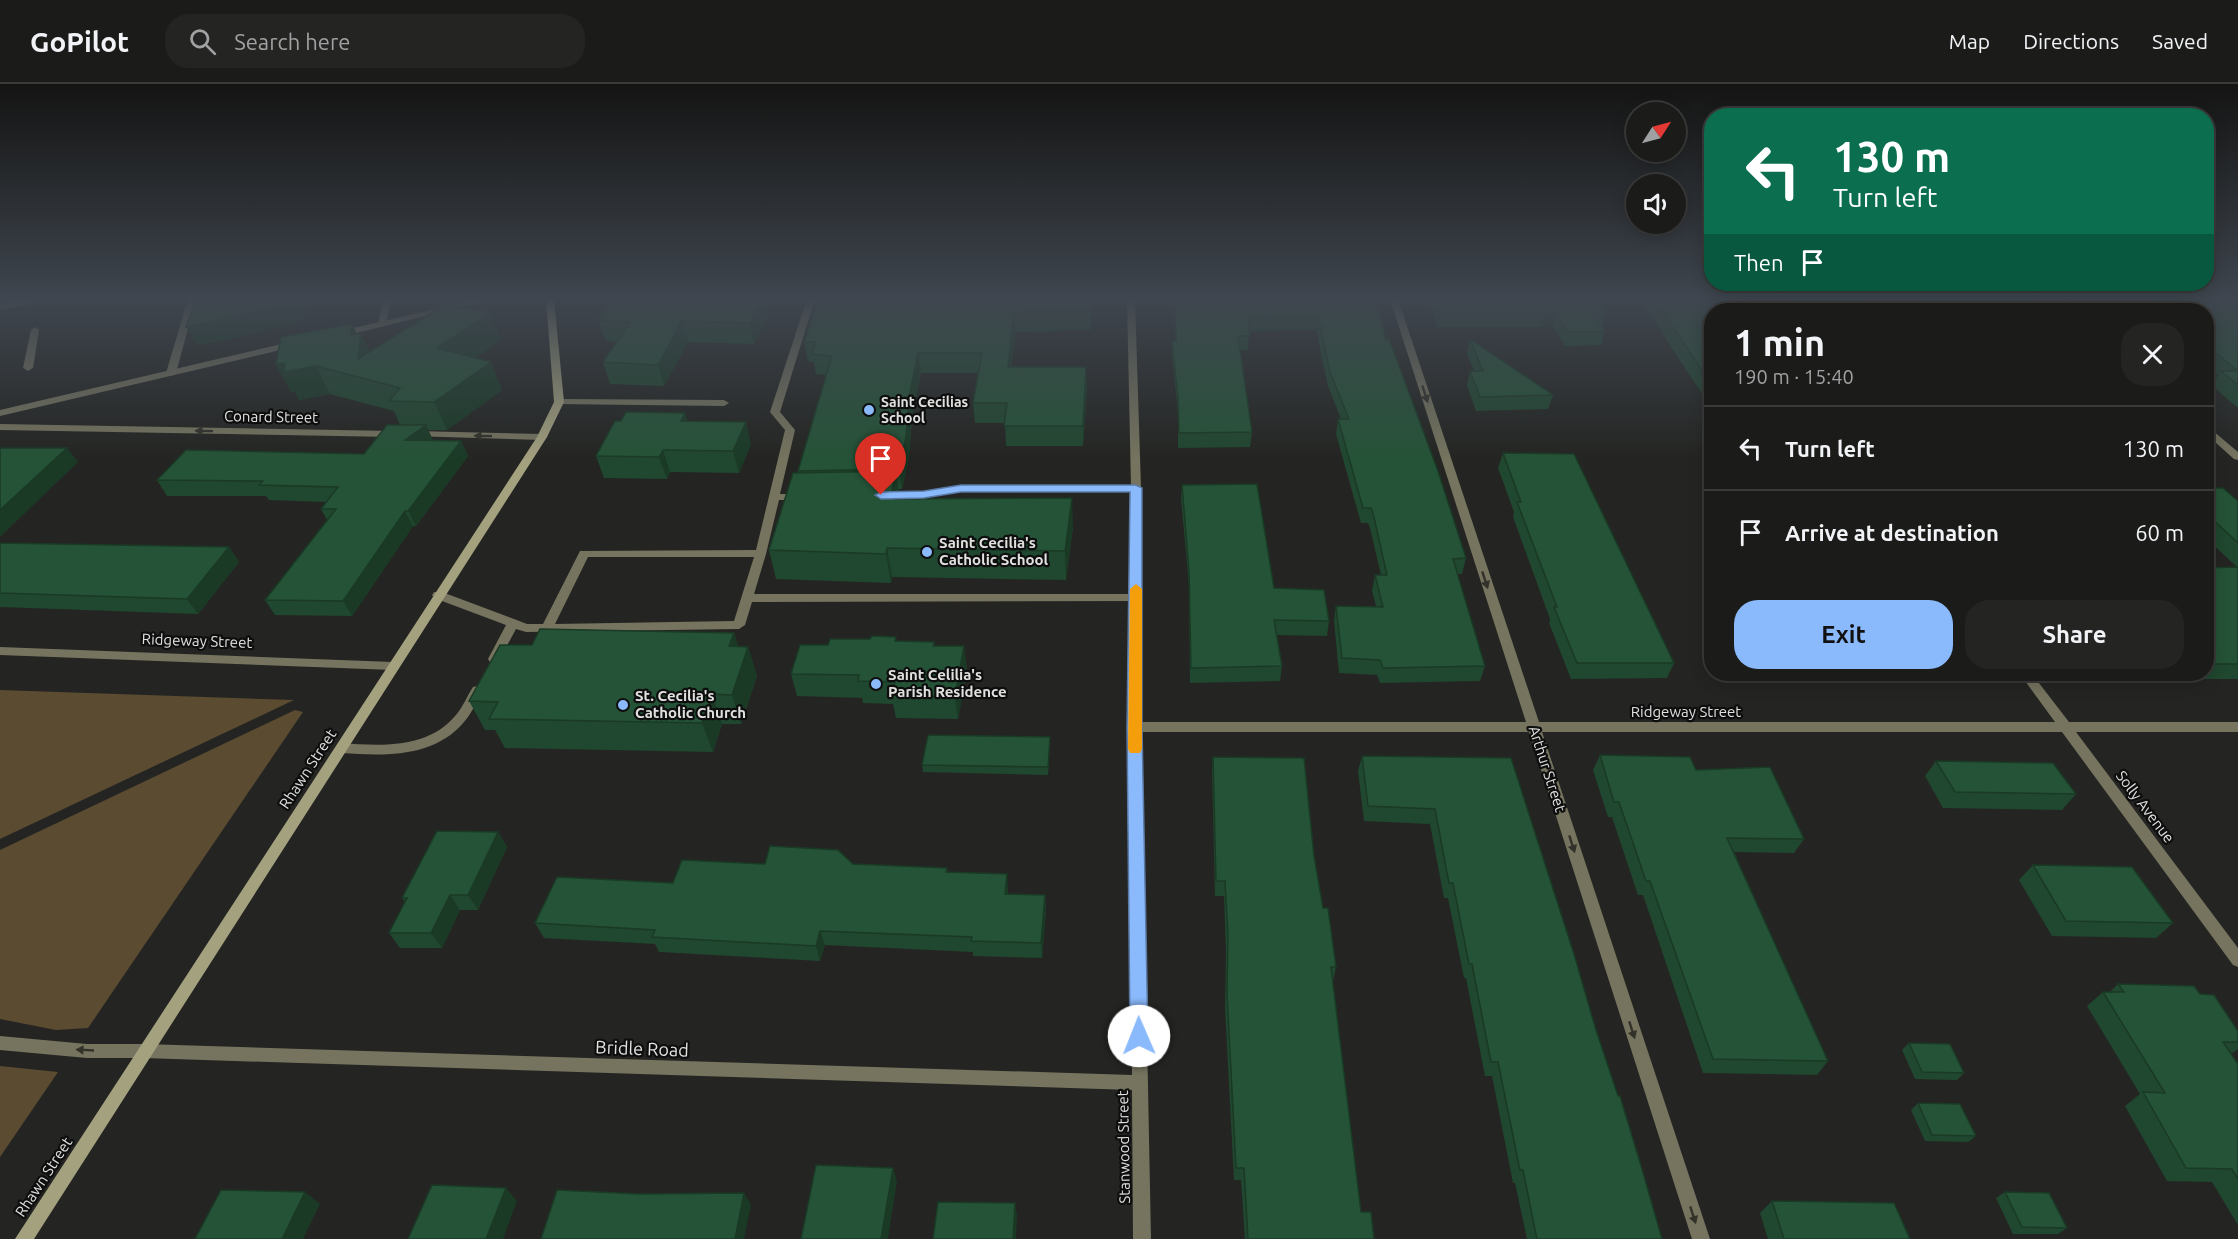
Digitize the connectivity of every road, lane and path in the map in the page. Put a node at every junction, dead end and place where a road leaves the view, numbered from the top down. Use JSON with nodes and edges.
{"nodes":[{"id":1,"x":31,"y":353,"type":"edge"},
{"id":2,"x":177,"y":353,"type":"edge"},
{"id":3,"x":257,"y":353,"type":"edge"},
{"id":4,"x":555,"y":353,"type":"edge"},
{"id":5,"x":794,"y":353,"type":"edge"},
{"id":6,"x":1132,"y":353,"type":"edge"},
{"id":7,"x":1412,"y":353,"type":"edge"},
{"id":8,"x":28,"y":368,"type":"dead end"},
{"id":9,"x":171,"y":373,"type":"junction"},
{"id":10,"x":559,"y":402,"type":"junction"},
{"id":11,"x":724,"y":403,"type":"dead end"},
{"id":12,"x":0,"y":413,"type":"edge"},
{"id":13,"x":0,"y":427,"type":"edge"},
{"id":14,"x":2214,"y":435,"type":"edge"},
{"id":15,"x":542,"y":437,"type":"junction"},
{"id":16,"x":2238,"y":457,"type":"edge"},
{"id":17,"x":1136,"y":488,"type":"junction"},
{"id":18,"x":866,"y":495,"type":"edge"},
{"id":19,"x":774,"y":497,"type":"junction"},
{"id":20,"x":809,"y":497,"type":"edge"},
{"id":21,"x":761,"y":554,"type":"junction"},
{"id":22,"x":438,"y":595,"type":"junction"},
{"id":23,"x":747,"y":598,"type":"junction"},
{"id":24,"x":1136,"y":598,"type":"junction"},
{"id":25,"x":513,"y":623,"type":"junction"},
{"id":26,"x":547,"y":628,"type":"junction"},
{"id":27,"x":0,"y":651,"type":"edge"},
{"id":28,"x":393,"y":666,"type":"junction"},
{"id":29,"x":2031,"y":681,"type":"edge"},
{"id":30,"x":2238,"y":727,"type":"edge"},
{"id":31,"x":1135,"y":728,"type":"junction"},
{"id":32,"x":2066,"y":728,"type":"junction"},
{"id":33,"x":1534,"y":729,"type":"junction"},
{"id":34,"x":342,"y":747,"type":"junction"},
{"id":35,"x":2238,"y":960,"type":"edge"},
{"id":36,"x":0,"y":1043,"type":"edge"},
{"id":37,"x":144,"y":1052,"type":"junction"},
{"id":38,"x":1140,"y":1083,"type":"junction"},
{"id":39,"x":24,"y":1239,"type":"edge"},
{"id":40,"x":1142,"y":1239,"type":"edge"},
{"id":41,"x":1701,"y":1239,"type":"edge"}],
"edges":[{"from":1,"to":8,"type":"street"},
{"from":2,"to":9,"type":"street"},
{"from":3,"to":9,"type":"street"},
{"from":4,"to":10,"type":"main road"},
{"from":5,"to":19,"type":"street"},
{"from":6,"to":17,"type":"street","name":"Stanwood Street"},
{"from":7,"to":33,"type":"street","name":"Arthur Street","one_way":true},
{"from":9,"to":12,"type":"street"},
{"from":10,"to":11,"type":"street"},
{"from":10,"to":15,"type":"main road","name":"Rhawn Street"},
{"from":15,"to":13,"type":"street","name":"Conard Street","one_way":true},
{"from":14,"to":16,"type":"street"},
{"from":15,"to":22,"type":"main road","name":"Rhawn Street"},
{"from":17,"to":18,"type":"street"},
{"from":17,"to":24,"type":"street","name":"Stanwood Street"},
{"from":19,"to":20,"type":"street"},
{"from":19,"to":21,"type":"street"},
{"from":21,"to":23,"type":"street"},
{"from":21,"to":26,"type":"street"},
{"from":22,"to":25,"type":"street"},
{"from":22,"to":28,"type":"main road","name":"Rhawn Street"},
{"from":23,"to":24,"type":"street"},
{"from":23,"to":26,"type":"street"},
{"from":24,"to":31,"type":"street","name":"Stanwood Street"},
{"from":25,"to":26,"type":"street"},
{"from":25,"to":34,"type":"street"},
{"from":27,"to":28,"type":"street","name":"Ridgeway Street"},
{"from":28,"to":34,"type":"main road","name":"Rhawn Street"},
{"from":29,"to":32,"type":"street","name":"Solly Avenue"},
{"from":30,"to":32,"type":"street","name":"Ridgeway Street"},
{"from":31,"to":33,"type":"street","name":"Ridgeway Street"},
{"from":31,"to":38,"type":"street","name":"Stanwood Street"},
{"from":32,"to":33,"type":"street","name":"Ridgeway Street"},
{"from":32,"to":35,"type":"street","name":"Solly Avenue"},
{"from":33,"to":41,"type":"street","name":"Arthur Street","one_way":true},
{"from":34,"to":37,"type":"main road","name":"Rhawn Street"},
{"from":37,"to":36,"type":"street","name":"Bridle Road","one_way":true},
{"from":37,"to":38,"type":"street","name":"Bridle Road"},
{"from":37,"to":39,"type":"main road","name":"Rhawn Street"},
{"from":38,"to":40,"type":"street","name":"Stanwood Street"}]}
